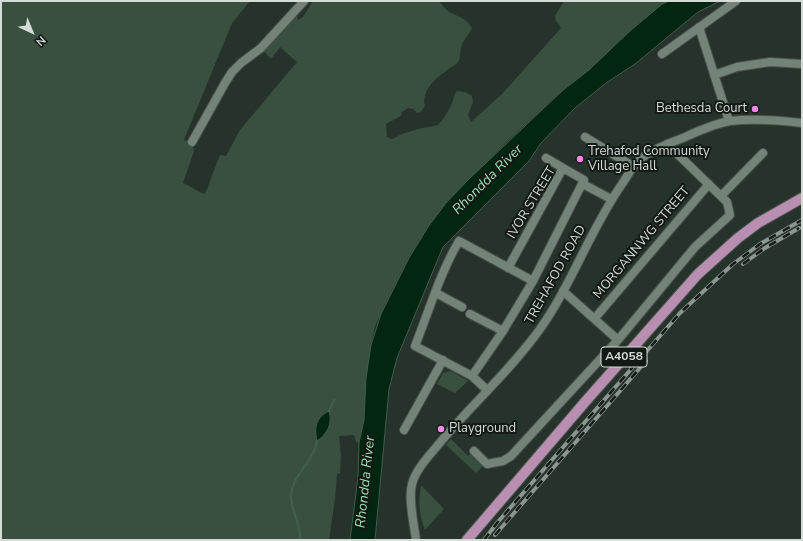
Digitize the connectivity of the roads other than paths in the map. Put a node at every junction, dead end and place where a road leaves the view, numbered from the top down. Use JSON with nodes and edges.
{"nodes":[{"id":1,"x":304,"y":1,"type":"edge"},
{"id":2,"x":736,"y":1,"type":"edge"},
{"id":3,"x":699,"y":27,"type":"junction"},
{"id":4,"x":662,"y":54,"type":"dead end"},
{"id":5,"x":802,"y":64,"type":"edge"},
{"id":6,"x":714,"y":75,"type":"junction"},
{"id":7,"x":729,"y":121,"type":"junction"},
{"id":8,"x":802,"y":123,"type":"edge"},
{"id":9,"x":585,"y":137,"type":"dead end"},
{"id":10,"x":192,"y":142,"type":"dead end"},
{"id":11,"x":667,"y":144,"type":"junction"},
{"id":12,"x":763,"y":153,"type":"dead end"},
{"id":13,"x":546,"y":158,"type":"dead end"},
{"id":14,"x":634,"y":167,"type":"junction"},
{"id":15,"x":563,"y":168,"type":"junction"},
{"id":16,"x":584,"y":182,"type":"junction"},
{"id":17,"x":709,"y":184,"type":"junction"},
{"id":18,"x":721,"y":196,"type":"junction"},
{"id":19,"x":802,"y":198,"type":"edge"},
{"id":20,"x":611,"y":199,"type":"junction"},
{"id":21,"x":508,"y":268,"type":"junction"},
{"id":22,"x":533,"y":281,"type":"junction"},
{"id":23,"x":563,"y":291,"type":"junction"},
{"id":24,"x":436,"y":293,"type":"junction"},
{"id":25,"x":462,"y":307,"type":"dead end"},
{"id":26,"x":470,"y":314,"type":"dead end"},
{"id":27,"x":595,"y":318,"type":"junction"},
{"id":28,"x":503,"y":331,"type":"junction"},
{"id":29,"x":618,"y":340,"type":"junction"},
{"id":30,"x":443,"y":360,"type":"junction"},
{"id":31,"x":472,"y":376,"type":"junction"},
{"id":32,"x":487,"y":390,"type":"junction"},
{"id":33,"x":404,"y":430,"type":"dead end"},
{"id":34,"x":474,"y":451,"type":"dead end"},
{"id":35,"x":416,"y":540,"type":"edge"},
{"id":36,"x":467,"y":540,"type":"edge"}],
"edges":[{"from":1,"to":10,"type":"street"},
{"from":2,"to":3,"type":"street"},
{"from":3,"to":4,"type":"street"},
{"from":3,"to":6,"type":"street"},
{"from":5,"to":6,"type":"street"},
{"from":6,"to":7,"type":"street"},
{"from":7,"to":8,"type":"street","name":"TREHAFOD ROAD"},
{"from":7,"to":11,"type":"street","name":"TREHAFOD ROAD"},
{"from":9,"to":14,"type":"street"},
{"from":11,"to":14,"type":"street","name":"TREHAFOD ROAD"},
{"from":11,"to":17,"type":"street"},
{"from":12,"to":18,"type":"street"},
{"from":13,"to":15,"type":"street"},
{"from":14,"to":20,"type":"street","name":"TREHAFOD ROAD"},
{"from":15,"to":16,"type":"street","name":"IVOR STREET"},
{"from":15,"to":21,"type":"street","name":"IVOR STREET"},
{"from":16,"to":20,"type":"street","name":"IVOR STREET"},
{"from":16,"to":22,"type":"street"},
{"from":17,"to":18,"type":"street"},
{"from":17,"to":27,"type":"street","name":"MORGANNWG STREET"},
{"from":18,"to":29,"type":"street"},
{"from":19,"to":36,"type":"main road","number":"A4058"},
{"from":20,"to":23,"type":"street","name":"TREHAFOD ROAD"},
{"from":21,"to":22,"type":"street"},
{"from":21,"to":24,"type":"street"},
{"from":22,"to":28,"type":"street"},
{"from":23,"to":27,"type":"street"},
{"from":23,"to":32,"type":"street","name":"TREHAFOD ROAD"},
{"from":24,"to":25,"type":"street"},
{"from":24,"to":30,"type":"street"},
{"from":26,"to":28,"type":"street"},
{"from":27,"to":29,"type":"street"},
{"from":28,"to":31,"type":"street"},
{"from":29,"to":34,"type":"street"},
{"from":30,"to":31,"type":"street"},
{"from":30,"to":33,"type":"street"},
{"from":31,"to":32,"type":"street"},
{"from":32,"to":35,"type":"street","name":"TREHAFOD ROAD"}]}
